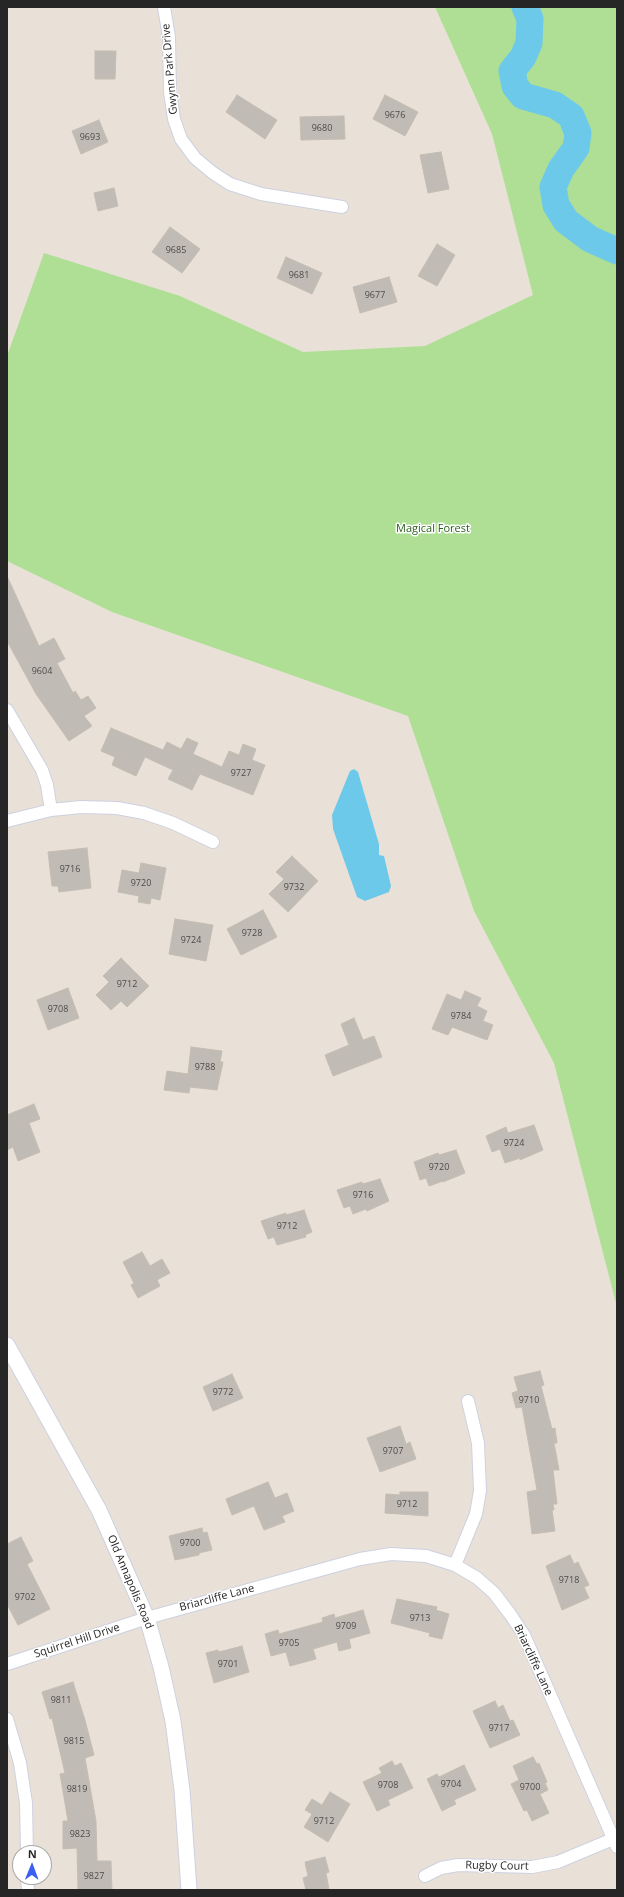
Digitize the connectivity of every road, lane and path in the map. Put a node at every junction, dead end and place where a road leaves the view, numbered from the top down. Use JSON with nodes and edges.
{"nodes":[{"id":1,"x":164,"y":7,"type":"edge"},
{"id":2,"x":342,"y":207,"type":"dead end"},
{"id":3,"x":7,"y":710,"type":"edge"},
{"id":4,"x":51,"y":810,"type":"junction"},
{"id":5,"x":7,"y":821,"type":"edge"},
{"id":6,"x":213,"y":842,"type":"dead end"},
{"id":7,"x":7,"y":1345,"type":"edge"},
{"id":8,"x":468,"y":1401,"type":"dead end"},
{"id":9,"x":455,"y":1565,"type":"junction"},
{"id":10,"x":147,"y":1618,"type":"junction"},
{"id":11,"x":7,"y":1664,"type":"edge"},
{"id":12,"x":7,"y":1719,"type":"edge"},
{"id":13,"x":615,"y":1843,"type":"edge"},
{"id":14,"x":27,"y":1845,"type":"edge"},
{"id":15,"x":425,"y":1876,"type":"dead end"},
{"id":16,"x":189,"y":1890,"type":"edge"}],
"edges":[{"from":1,"to":2,"type":"street","name":"Gwynn Park Drive"},
{"from":3,"to":4,"type":"street"},
{"from":4,"to":5,"type":"street"},
{"from":4,"to":6,"type":"street"},
{"from":7,"to":10,"type":"street","name":"Old Annapolis Road"},
{"from":8,"to":9,"type":"street"},
{"from":9,"to":10,"type":"street","name":"Briarcliffe Lane"},
{"from":9,"to":13,"type":"street","name":"Briarcliffe Lane"},
{"from":10,"to":11,"type":"street","name":"Squirrel Hill Drive"},
{"from":10,"to":16,"type":"street","name":"Old Annapolis Road"},
{"from":12,"to":14,"type":"street"},
{"from":13,"to":15,"type":"street","name":"Rugby Court"}]}
